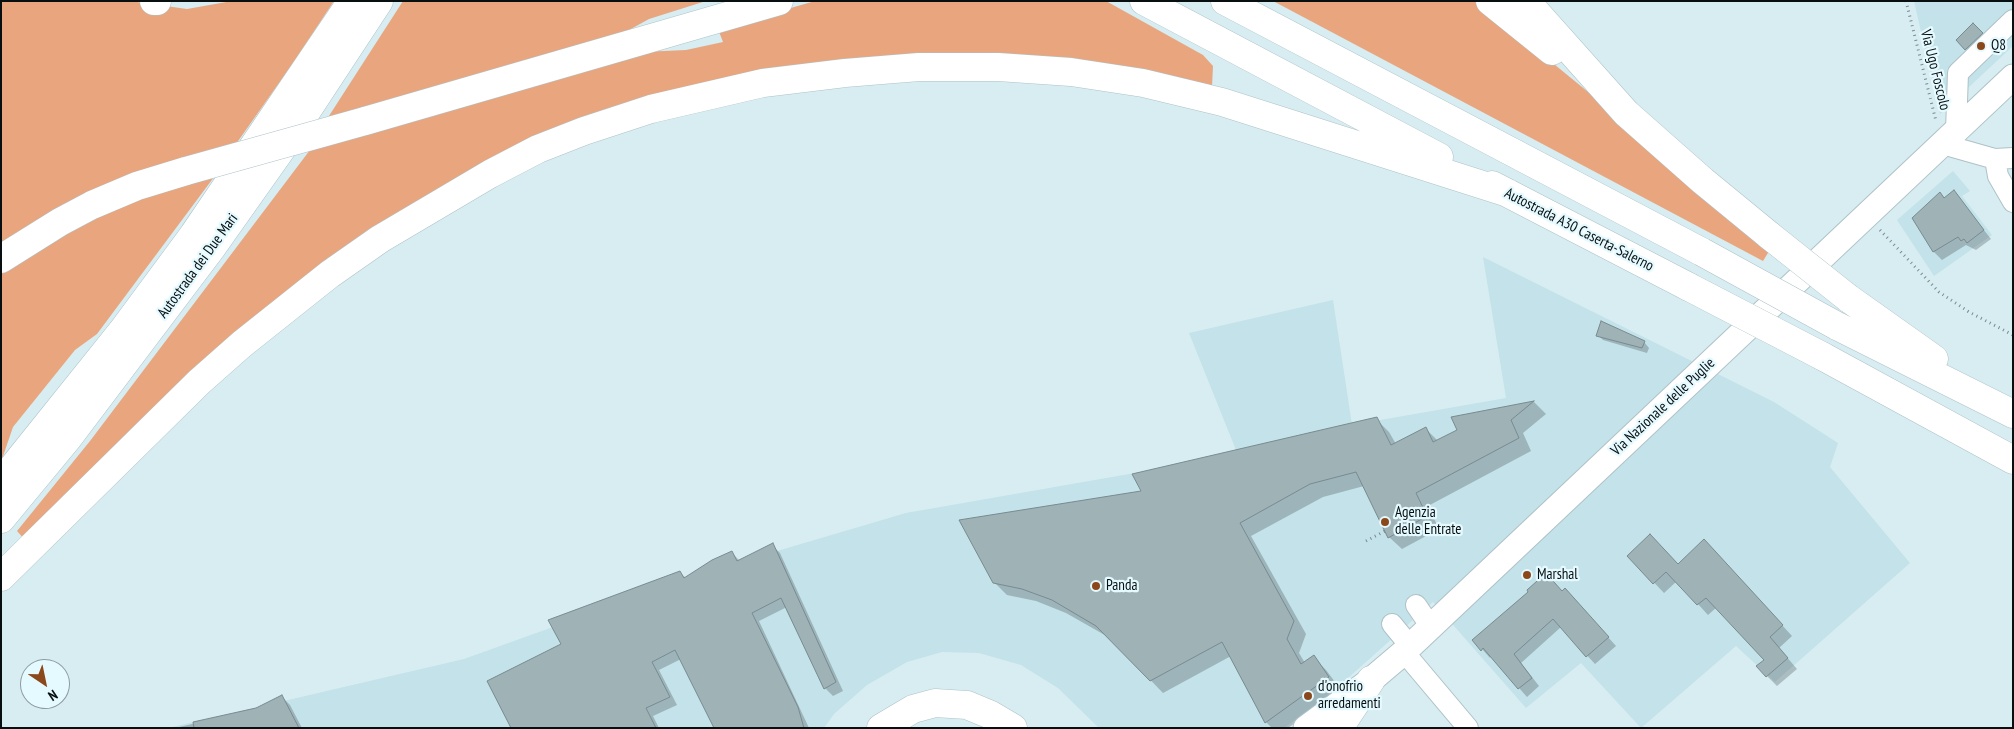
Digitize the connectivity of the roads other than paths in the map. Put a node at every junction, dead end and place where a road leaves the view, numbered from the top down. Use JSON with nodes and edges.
{"nodes":[{"id":1,"x":352,"y":1,"type":"edge"},
{"id":2,"x":379,"y":1,"type":"edge"},
{"id":3,"x":780,"y":1,"type":"edge"},
{"id":4,"x":1144,"y":1,"type":"edge"},
{"id":5,"x":1225,"y":1,"type":"edge"},
{"id":6,"x":1490,"y":1,"type":"edge"},
{"id":7,"x":1526,"y":1,"type":"edge"},
{"id":8,"x":2013,"y":20,"type":"edge"},
{"id":9,"x":2013,"y":77,"type":"edge"},
{"id":10,"x":1626,"y":113,"type":"junction"},
{"id":11,"x":1949,"y":137,"type":"junction"},
{"id":12,"x":2004,"y":158,"type":"edge"},
{"id":13,"x":1508,"y":193,"type":"junction"},
{"id":14,"x":2013,"y":202,"type":"edge"},
{"id":15,"x":1,"y":259,"type":"edge"},
{"id":16,"x":2010,"y":413,"type":"edge"},
{"id":17,"x":2013,"y":460,"type":"edge"},
{"id":18,"x":1,"y":482,"type":"edge"},
{"id":19,"x":1,"y":519,"type":"edge"},
{"id":20,"x":1,"y":577,"type":"edge"},
{"id":21,"x":1416,"y":605,"type":"dead end"},
{"id":22,"x":1392,"y":624,"type":"dead end"},
{"id":23,"x":1431,"y":626,"type":"junction"},
{"id":24,"x":1407,"y":649,"type":"junction"},
{"id":25,"x":1371,"y":680,"type":"junction"},
{"id":26,"x":881,"y":728,"type":"edge"},
{"id":27,"x":1013,"y":728,"type":"edge"},
{"id":28,"x":1306,"y":728,"type":"edge"},
{"id":29,"x":1339,"y":728,"type":"edge"},
{"id":30,"x":1468,"y":728,"type":"edge"}],
"edges":[{"from":1,"to":18,"type":"highway","name":"Autostrada dei Due Mari"},
{"from":2,"to":19,"type":"highway","name":"Autostrada dei Due Mari"},
{"from":3,"to":15,"type":"highway","bridge":true},
{"from":4,"to":13,"type":"highway","name":"Autostrada A30 Caserta-Salerno"},
{"from":5,"to":16,"type":"highway","bridge":true},
{"from":6,"to":10,"type":"highway"},
{"from":7,"to":10,"type":"highway"},
{"from":8,"to":11,"type":"street"},
{"from":9,"to":11,"type":"main road","name":"Via Nazionale delle Puglie"},
{"from":10,"to":16,"type":"highway","bridge":true},
{"from":11,"to":12,"type":"street"},
{"from":11,"to":23,"type":"main road","name":"Via Nazionale delle Puglie"},
{"from":12,"to":14,"type":"street"},
{"from":13,"to":17,"type":"highway","name":"Autostrada A30 Caserta-Salerno","bridge":true},
{"from":13,"to":20,"type":"highway"},
{"from":21,"to":23,"type":"street"},
{"from":22,"to":24,"type":"street"},
{"from":23,"to":24,"type":"main road","name":"Via Nazionale delle Puglie"},
{"from":24,"to":25,"type":"main road","name":"Via Nazionale delle Puglie"},
{"from":24,"to":30,"type":"street"},
{"from":25,"to":28,"type":"main road","name":"Via Nazionale delle Puglie"},
{"from":25,"to":29,"type":"highway"},
{"from":26,"to":27,"type":"highway"}]}
